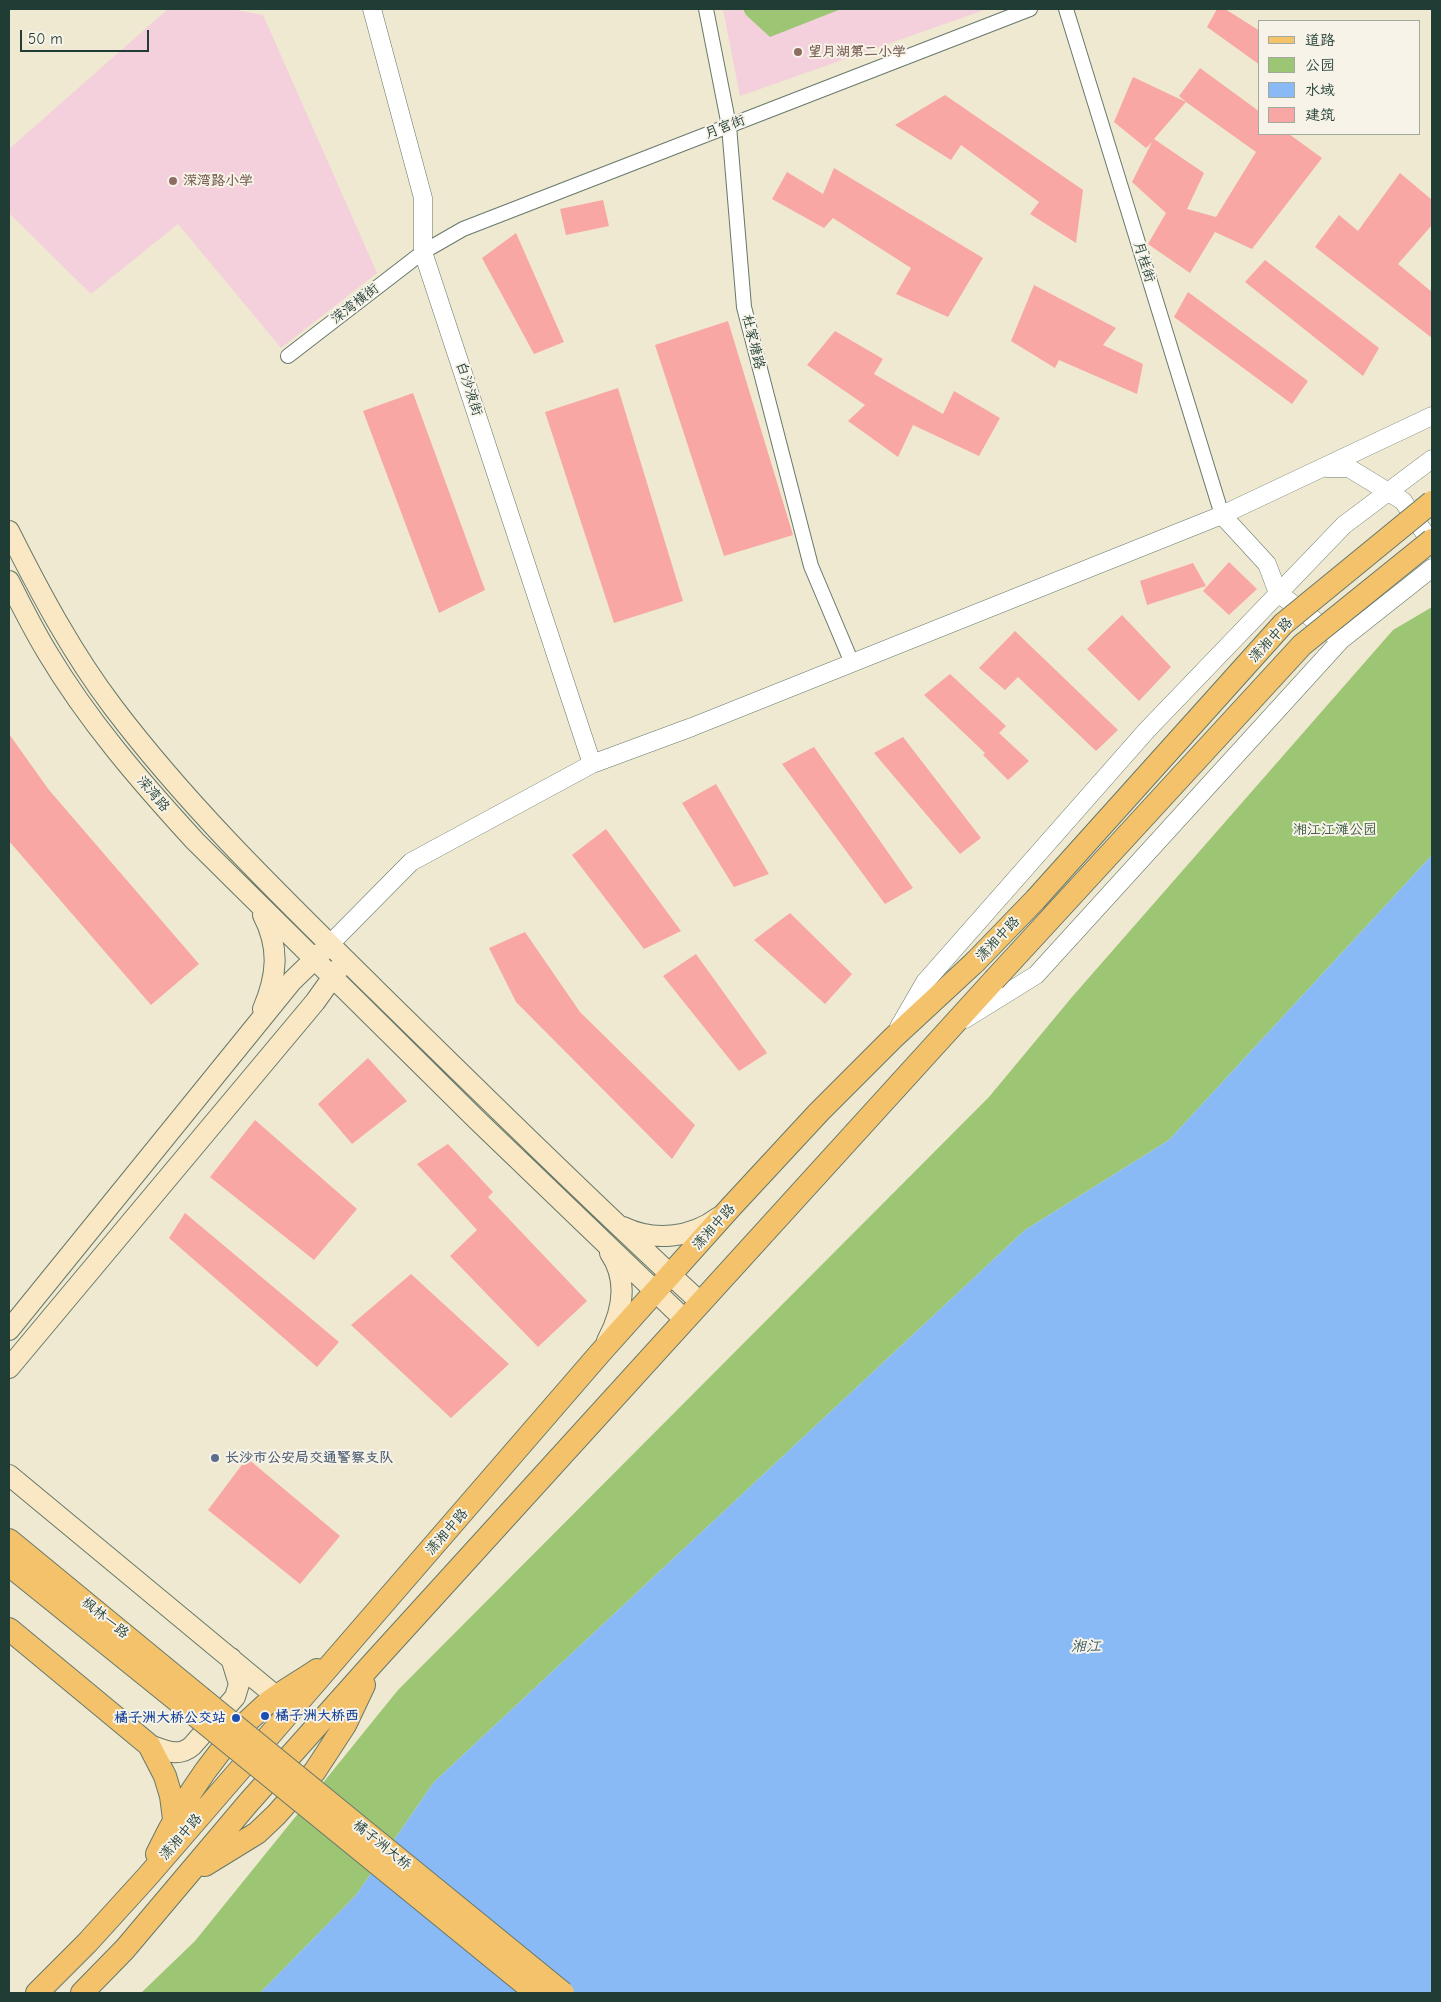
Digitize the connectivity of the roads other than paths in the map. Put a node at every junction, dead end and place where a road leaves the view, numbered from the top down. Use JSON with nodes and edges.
{"nodes":[{"id":1,"x":372,"y":9,"type":"edge"},
{"id":2,"x":706,"y":9,"type":"edge"},
{"id":3,"x":1030,"y":9,"type":"edge"},
{"id":4,"x":1066,"y":9,"type":"edge"},
{"id":5,"x":729,"y":126,"type":"junction"},
{"id":6,"x":423,"y":252,"type":"junction"},
{"id":7,"x":288,"y":356,"type":"dead end"},
{"id":8,"x":1432,"y":416,"type":"edge"},
{"id":9,"x":1432,"y":459,"type":"edge"},
{"id":10,"x":1320,"y":469,"type":"junction"},
{"id":11,"x":1388,"y":492,"type":"junction"},
{"id":12,"x":1432,"y":502,"type":"edge"},
{"id":13,"x":1222,"y":515,"type":"junction"},
{"id":14,"x":9,"y":531,"type":"edge"},
{"id":15,"x":1432,"y":540,"type":"edge"},
{"id":16,"x":1432,"y":544,"type":"edge"},
{"id":17,"x":1432,"y":568,"type":"edge"},
{"id":18,"x":9,"y":582,"type":"edge"},
{"id":19,"x":1278,"y":593,"type":"junction"},
{"id":20,"x":1341,"y":640,"type":"junction"},
{"id":21,"x":852,"y":663,"type":"junction"},
{"id":22,"x":592,"y":764,"type":"junction"},
{"id":23,"x":245,"y":892,"type":"junction"},
{"id":24,"x":330,"y":944,"type":"junction"},
{"id":25,"x":313,"y":959,"type":"junction"},
{"id":26,"x":345,"y":960,"type":"junction"},
{"id":27,"x":333,"y":978,"type":"junction"},
{"id":28,"x":376,"y":1020,"type":"junction"},
{"id":29,"x":256,"y":1025,"type":"junction"},
{"id":30,"x":295,"y":1026,"type":"junction"},
{"id":31,"x":947,"y":1030,"type":"junction"},
{"id":32,"x":893,"y":1038,"type":"junction"},
{"id":33,"x":730,"y":1208,"type":"junction"},
{"id":34,"x":611,"y":1219,"type":"junction"},
{"id":35,"x":594,"y":1231,"type":"junction"},
{"id":36,"x":671,"y":1275,"type":"junction"},
{"id":37,"x":656,"y":1292,"type":"junction"},
{"id":38,"x":700,"y":1302,"type":"junction"},
{"id":39,"x":684,"y":1319,"type":"junction"},
{"id":40,"x":9,"y":1330,"type":"edge"},
{"id":41,"x":602,"y":1352,"type":"junction"},
{"id":42,"x":9,"y":1368,"type":"edge"},
{"id":43,"x":9,"y":1475,"type":"edge"},
{"id":44,"x":9,"y":1540,"type":"edge"},
{"id":45,"x":9,"y":1565,"type":"edge"},
{"id":46,"x":9,"y":1629,"type":"edge"},
{"id":47,"x":345,"y":1651,"type":"junction"},
{"id":48,"x":231,"y":1658,"type":"junction"},
{"id":49,"x":277,"y":1697,"type":"junction"},
{"id":50,"x":195,"y":1704,"type":"junction"},
{"id":51,"x":149,"y":1745,"type":"junction"},
{"id":52,"x":174,"y":1819,"type":"junction"},
{"id":53,"x":146,"y":1877,"type":"junction"},
{"id":54,"x":37,"y":1993,"type":"edge"},
{"id":55,"x":82,"y":1993,"type":"edge"},
{"id":56,"x":536,"y":1993,"type":"edge"},
{"id":57,"x":563,"y":1993,"type":"edge"}],
"edges":[{"from":1,"to":6,"type":"street","name":"白沙液街"},
{"from":2,"to":5,"type":"street","name":"杜家塘路"},
{"from":3,"to":5,"type":"street","name":"月宫街"},
{"from":4,"to":13,"type":"street","name":"月桂街"},
{"from":5,"to":6,"type":"street","name":"月宫街"},
{"from":5,"to":21,"type":"street","name":"杜家塘路"},
{"from":6,"to":7,"type":"street","name":"溁湾横街"},
{"from":6,"to":22,"type":"street","name":"白沙液街"},
{"from":8,"to":10,"type":"street"},
{"from":9,"to":11,"type":"street"},
{"from":10,"to":11,"type":"street"},
{"from":10,"to":13,"type":"street"},
{"from":11,"to":16,"type":"street"},
{"from":11,"to":19,"type":"street"},
{"from":12,"to":32,"type":"main road","name":"潇湘中路","bridge":true},
{"from":13,"to":19,"type":"street"},
{"from":13,"to":21,"type":"street"},
{"from":14,"to":24,"type":"main road"},
{"from":15,"to":31,"type":"main road","name":"潇湘中路","bridge":true},
{"from":17,"to":20,"type":"street"},
{"from":18,"to":23,"type":"main road","name":"溁湾路"},
{"from":19,"to":20,"type":"street"},
{"from":19,"to":32,"type":"street"},
{"from":20,"to":31,"type":"street"},
{"from":21,"to":22,"type":"street"},
{"from":22,"to":24,"type":"street"},
{"from":23,"to":25,"type":"main road","name":"溁湾路"},
{"from":23,"to":29,"type":"main road"},
{"from":24,"to":25,"type":"main road"},
{"from":24,"to":26,"type":"main road"},
{"from":25,"to":27,"type":"main road","name":"溁湾路"},
{"from":25,"to":29,"type":"main road"},
{"from":26,"to":27,"type":"main road"},
{"from":26,"to":34,"type":"main road"},
{"from":27,"to":28,"type":"main road","name":"溁湾路"},
{"from":27,"to":30,"type":"main road"},
{"from":28,"to":30,"type":"main road"},
{"from":28,"to":35,"type":"main road"},
{"from":29,"to":40,"type":"main road"},
{"from":30,"to":42,"type":"main road"},
{"from":31,"to":38,"type":"main road","name":"潇湘中路"},
{"from":32,"to":33,"type":"main road","name":"潇湘中路"},
{"from":33,"to":34,"type":"main road"},
{"from":33,"to":36,"type":"main road","name":"潇湘中路"},
{"from":34,"to":36,"type":"main road"},
{"from":35,"to":37,"type":"main road"},
{"from":35,"to":41,"type":"main road"},
{"from":36,"to":37,"type":"main road","name":"潇湘中路"},
{"from":36,"to":38,"type":"main road"},
{"from":37,"to":39,"type":"main road"},
{"from":37,"to":41,"type":"main road","name":"潇湘中路"},
{"from":38,"to":39,"type":"main road","name":"潇湘中路"},
{"from":39,"to":55,"type":"main road","name":"潇湘中路"},
{"from":41,"to":47,"type":"main road","name":"潇湘中路"},
{"from":43,"to":48,"type":"main road"},
{"from":44,"to":50,"type":"main road","name":"枫林一路"},
{"from":45,"to":50,"type":"main road","name":"枫林一路"},
{"from":46,"to":51,"type":"main road"},
{"from":47,"to":49,"type":"main road"},
{"from":47,"to":53,"type":"main road","name":"潇湘中路"},
{"from":48,"to":49,"type":"main road"},
{"from":48,"to":51,"type":"main road"},
{"from":49,"to":52,"type":"main road"},
{"from":50,"to":56,"type":"main road","name":"橘子洲大桥","bridge":true},
{"from":50,"to":57,"type":"main road","name":"橘子洲大桥","bridge":true},
{"from":51,"to":52,"type":"main road"},
{"from":52,"to":53,"type":"main road"},
{"from":53,"to":54,"type":"main road","name":"潇湘中路"}]}
